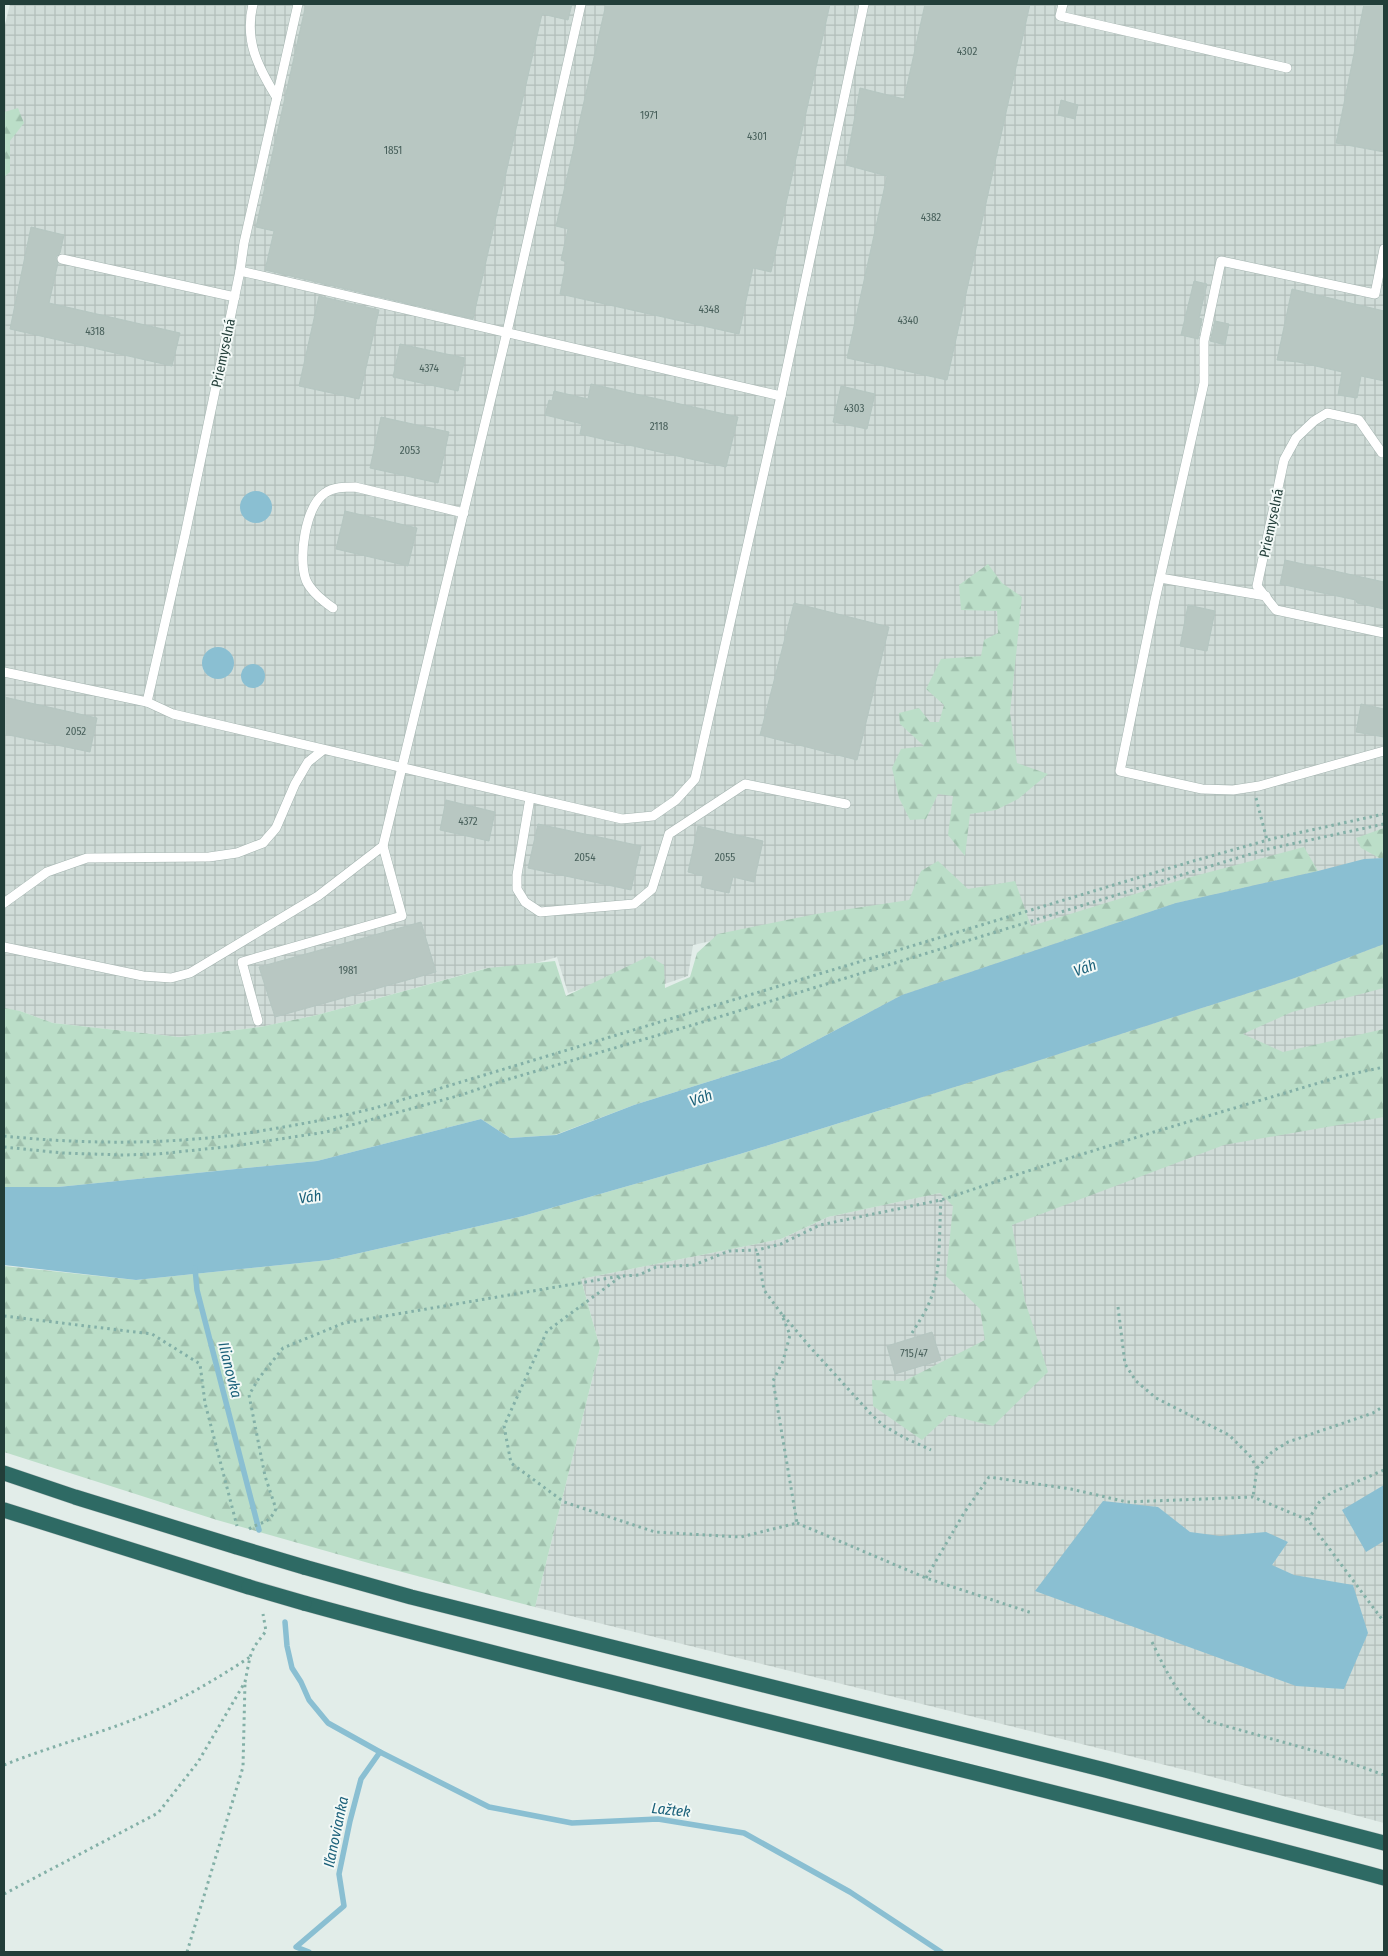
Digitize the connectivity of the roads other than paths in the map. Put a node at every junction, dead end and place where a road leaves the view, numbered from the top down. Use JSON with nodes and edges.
{"nodes":[{"id":1,"x":253,"y":4,"type":"edge"},
{"id":2,"x":298,"y":4,"type":"edge"},
{"id":3,"x":581,"y":4,"type":"edge"},
{"id":4,"x":864,"y":4,"type":"edge"},
{"id":5,"x":1063,"y":4,"type":"edge"},
{"id":6,"x":1287,"y":68,"type":"dead end"},
{"id":7,"x":277,"y":98,"type":"junction"},
{"id":8,"x":1384,"y":249,"type":"edge"},
{"id":9,"x":62,"y":259,"type":"dead end"},
{"id":10,"x":240,"y":271,"type":"junction"},
{"id":11,"x":235,"y":297,"type":"junction"},
{"id":12,"x":507,"y":332,"type":"junction"},
{"id":13,"x":781,"y":396,"type":"junction"},
{"id":14,"x":1384,"y":453,"type":"edge"},
{"id":15,"x":464,"y":512,"type":"junction"},
{"id":16,"x":1160,"y":578,"type":"junction"},
{"id":17,"x":1266,"y":596,"type":"junction"},
{"id":18,"x":333,"y":608,"type":"dead end"},
{"id":19,"x":1384,"y":633,"type":"edge"},
{"id":20,"x":4,"y":672,"type":"edge"},
{"id":21,"x":147,"y":702,"type":"junction"},
{"id":22,"x":323,"y":750,"type":"junction"},
{"id":23,"x":1384,"y":751,"type":"edge"},
{"id":24,"x":402,"y":768,"type":"junction"},
{"id":25,"x":530,"y":798,"type":"junction"},
{"id":26,"x":846,"y":804,"type":"dead end"},
{"id":27,"x":384,"y":846,"type":"junction"},
{"id":28,"x":4,"y":903,"type":"edge"},
{"id":29,"x":4,"y":946,"type":"edge"},
{"id":30,"x":258,"y":1021,"type":"dead end"},
{"id":31,"x":4,"y":1473,"type":"edge"},
{"id":32,"x":4,"y":1510,"type":"edge"},
{"id":33,"x":1384,"y":1843,"type":"edge"},
{"id":34,"x":1384,"y":1878,"type":"edge"}],
"edges":[{"from":1,"to":7,"type":"lane"},
{"from":2,"to":7,"type":"lane","name":"Priemyselná"},
{"from":3,"to":12,"type":"lane"},
{"from":4,"to":13,"type":"lane"},
{"from":5,"to":6,"type":"lane"},
{"from":7,"to":10,"type":"lane","name":"Priemyselná"},
{"from":8,"to":16,"type":"lane"},
{"from":9,"to":11,"type":"lane"},
{"from":10,"to":11,"type":"lane","name":"Priemyselná"},
{"from":10,"to":12,"type":"lane"},
{"from":11,"to":21,"type":"lane","name":"Priemyselná"},
{"from":12,"to":13,"type":"lane"},
{"from":12,"to":15,"type":"lane"},
{"from":13,"to":25,"type":"lane"},
{"from":14,"to":17,"type":"lane","name":"Priemyselná"},
{"from":15,"to":18,"type":"lane"},
{"from":15,"to":24,"type":"lane"},
{"from":16,"to":17,"type":"lane"},
{"from":16,"to":23,"type":"lane"},
{"from":17,"to":19,"type":"lane"},
{"from":20,"to":21,"type":"lane"},
{"from":21,"to":22,"type":"lane"},
{"from":22,"to":24,"type":"lane"},
{"from":22,"to":28,"type":"lane"},
{"from":24,"to":25,"type":"lane"},
{"from":24,"to":27,"type":"lane"},
{"from":25,"to":26,"type":"lane"},
{"from":27,"to":29,"type":"lane"},
{"from":27,"to":30,"type":"lane"},
{"from":31,"to":33,"type":"highway","bridge":true},
{"from":32,"to":34,"type":"highway","bridge":true}]}
